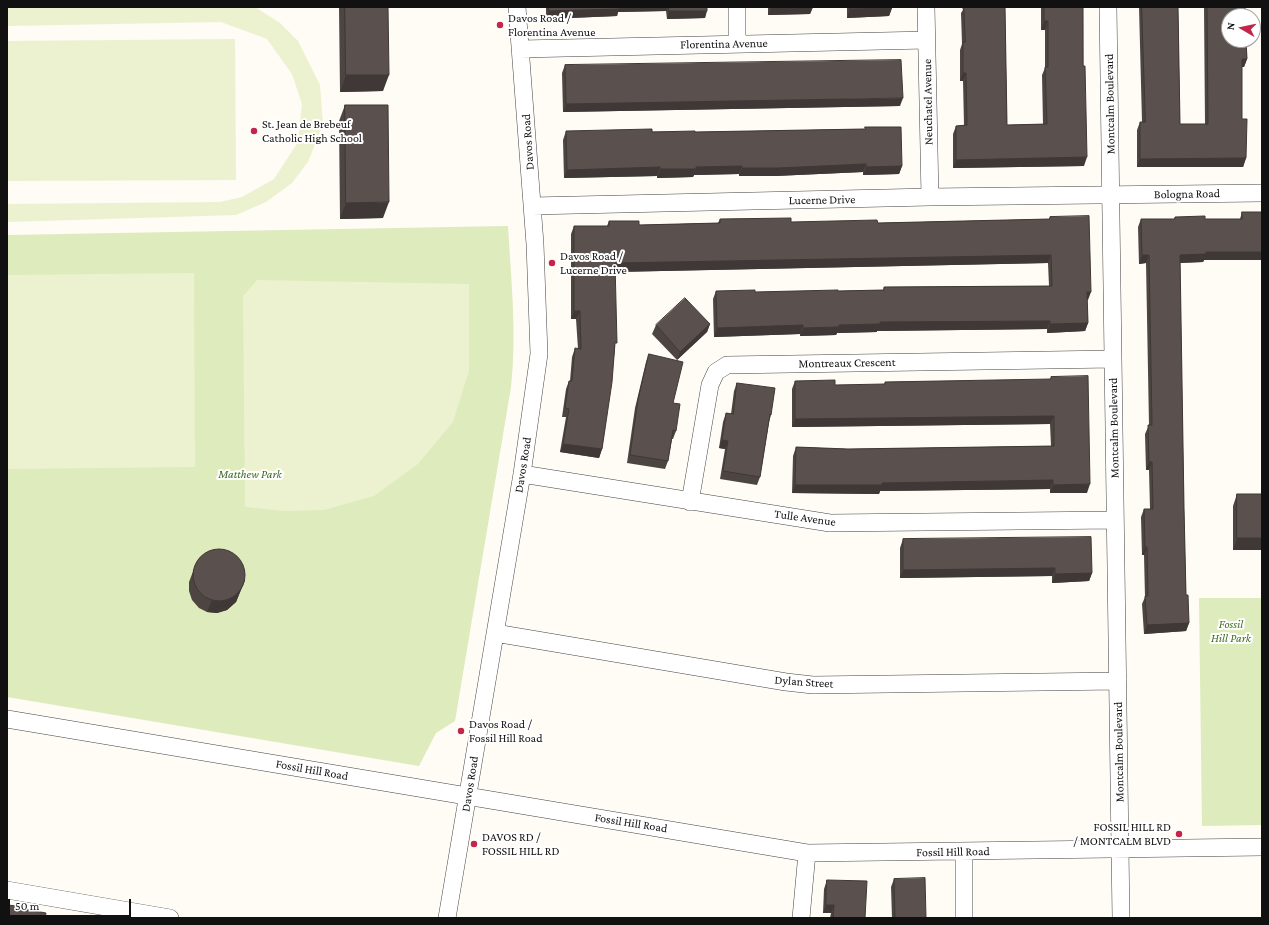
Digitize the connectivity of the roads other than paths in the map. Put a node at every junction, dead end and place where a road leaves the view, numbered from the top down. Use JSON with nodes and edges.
{"nodes":[{"id":1,"x":517,"y":7,"type":"edge"},
{"id":2,"x":737,"y":7,"type":"edge"},
{"id":3,"x":926,"y":7,"type":"edge"},
{"id":4,"x":1108,"y":7,"type":"edge"},
{"id":5,"x":927,"y":40,"type":"junction"},
{"id":6,"x":737,"y":44,"type":"junction"},
{"id":7,"x":521,"y":49,"type":"junction"},
{"id":8,"x":1262,"y":193,"type":"edge"},
{"id":9,"x":1111,"y":195,"type":"junction"},
{"id":10,"x":930,"y":197,"type":"junction"},
{"id":11,"x":532,"y":206,"type":"junction"},
{"id":12,"x":1113,"y":359,"type":"junction"},
{"id":13,"x":522,"y":474,"type":"junction"},
{"id":14,"x":690,"y":502,"type":"junction"},
{"id":15,"x":1115,"y":520,"type":"junction"},
{"id":16,"x":495,"y":633,"type":"junction"},
{"id":17,"x":1118,"y":681,"type":"junction"},
{"id":18,"x":7,"y":720,"type":"edge"},
{"id":19,"x":468,"y":796,"type":"junction"},
{"id":20,"x":1262,"y":847,"type":"edge"},
{"id":21,"x":1121,"y":849,"type":"junction"},
{"id":22,"x":964,"y":852,"type":"junction"},
{"id":23,"x":807,"y":853,"type":"junction"},
{"id":24,"x":7,"y":890,"type":"edge"},
{"id":25,"x":170,"y":918,"type":"edge"},
{"id":26,"x":447,"y":918,"type":"edge"},
{"id":27,"x":801,"y":918,"type":"edge"},
{"id":28,"x":964,"y":918,"type":"edge"},
{"id":29,"x":1121,"y":918,"type":"edge"}],
"edges":[{"from":1,"to":7,"type":"street","name":"Davos Road"},
{"from":2,"to":6,"type":"street"},
{"from":3,"to":5,"type":"street","name":"Neuchatel Avenue"},
{"from":4,"to":9,"type":"street","name":"Montcalm Boulevard"},
{"from":5,"to":6,"type":"street","name":"Florentina Avenue"},
{"from":5,"to":10,"type":"street","name":"Neuchatel Avenue"},
{"from":6,"to":7,"type":"street","name":"Florentina Avenue"},
{"from":7,"to":11,"type":"street","name":"Davos Road"},
{"from":8,"to":9,"type":"street","name":"Bologna Road"},
{"from":9,"to":10,"type":"street","name":"Lucerne Drive"},
{"from":9,"to":12,"type":"street","name":"Montcalm Boulevard"},
{"from":10,"to":11,"type":"street","name":"Lucerne Drive"},
{"from":11,"to":13,"type":"street","name":"Davos Road"},
{"from":12,"to":14,"type":"street","name":"Montreaux Crescent"},
{"from":12,"to":15,"type":"street","name":"Montcalm Boulevard"},
{"from":13,"to":14,"type":"street","name":"Tulle Avenue"},
{"from":13,"to":16,"type":"street","name":"Davos Road"},
{"from":14,"to":15,"type":"street","name":"Tulle Avenue"},
{"from":15,"to":17,"type":"street","name":"Montcalm Boulevard"},
{"from":16,"to":17,"type":"street","name":"Dylan Street"},
{"from":16,"to":19,"type":"street","name":"Davos Road"},
{"from":17,"to":21,"type":"street","name":"Montcalm Boulevard"},
{"from":18,"to":19,"type":"street","name":"Fossil Hill Road"},
{"from":19,"to":23,"type":"street","name":"Fossil Hill Road"},
{"from":19,"to":26,"type":"street","name":"Davos Road"},
{"from":20,"to":21,"type":"street","name":"Fossil Hill Road"},
{"from":21,"to":22,"type":"street","name":"Fossil Hill Road"},
{"from":21,"to":29,"type":"street","name":"Montcalm Boulevard"},
{"from":22,"to":23,"type":"street","name":"Fossil Hill Road"},
{"from":22,"to":28,"type":"street"},
{"from":23,"to":27,"type":"street"},
{"from":24,"to":25,"type":"street"}]}
